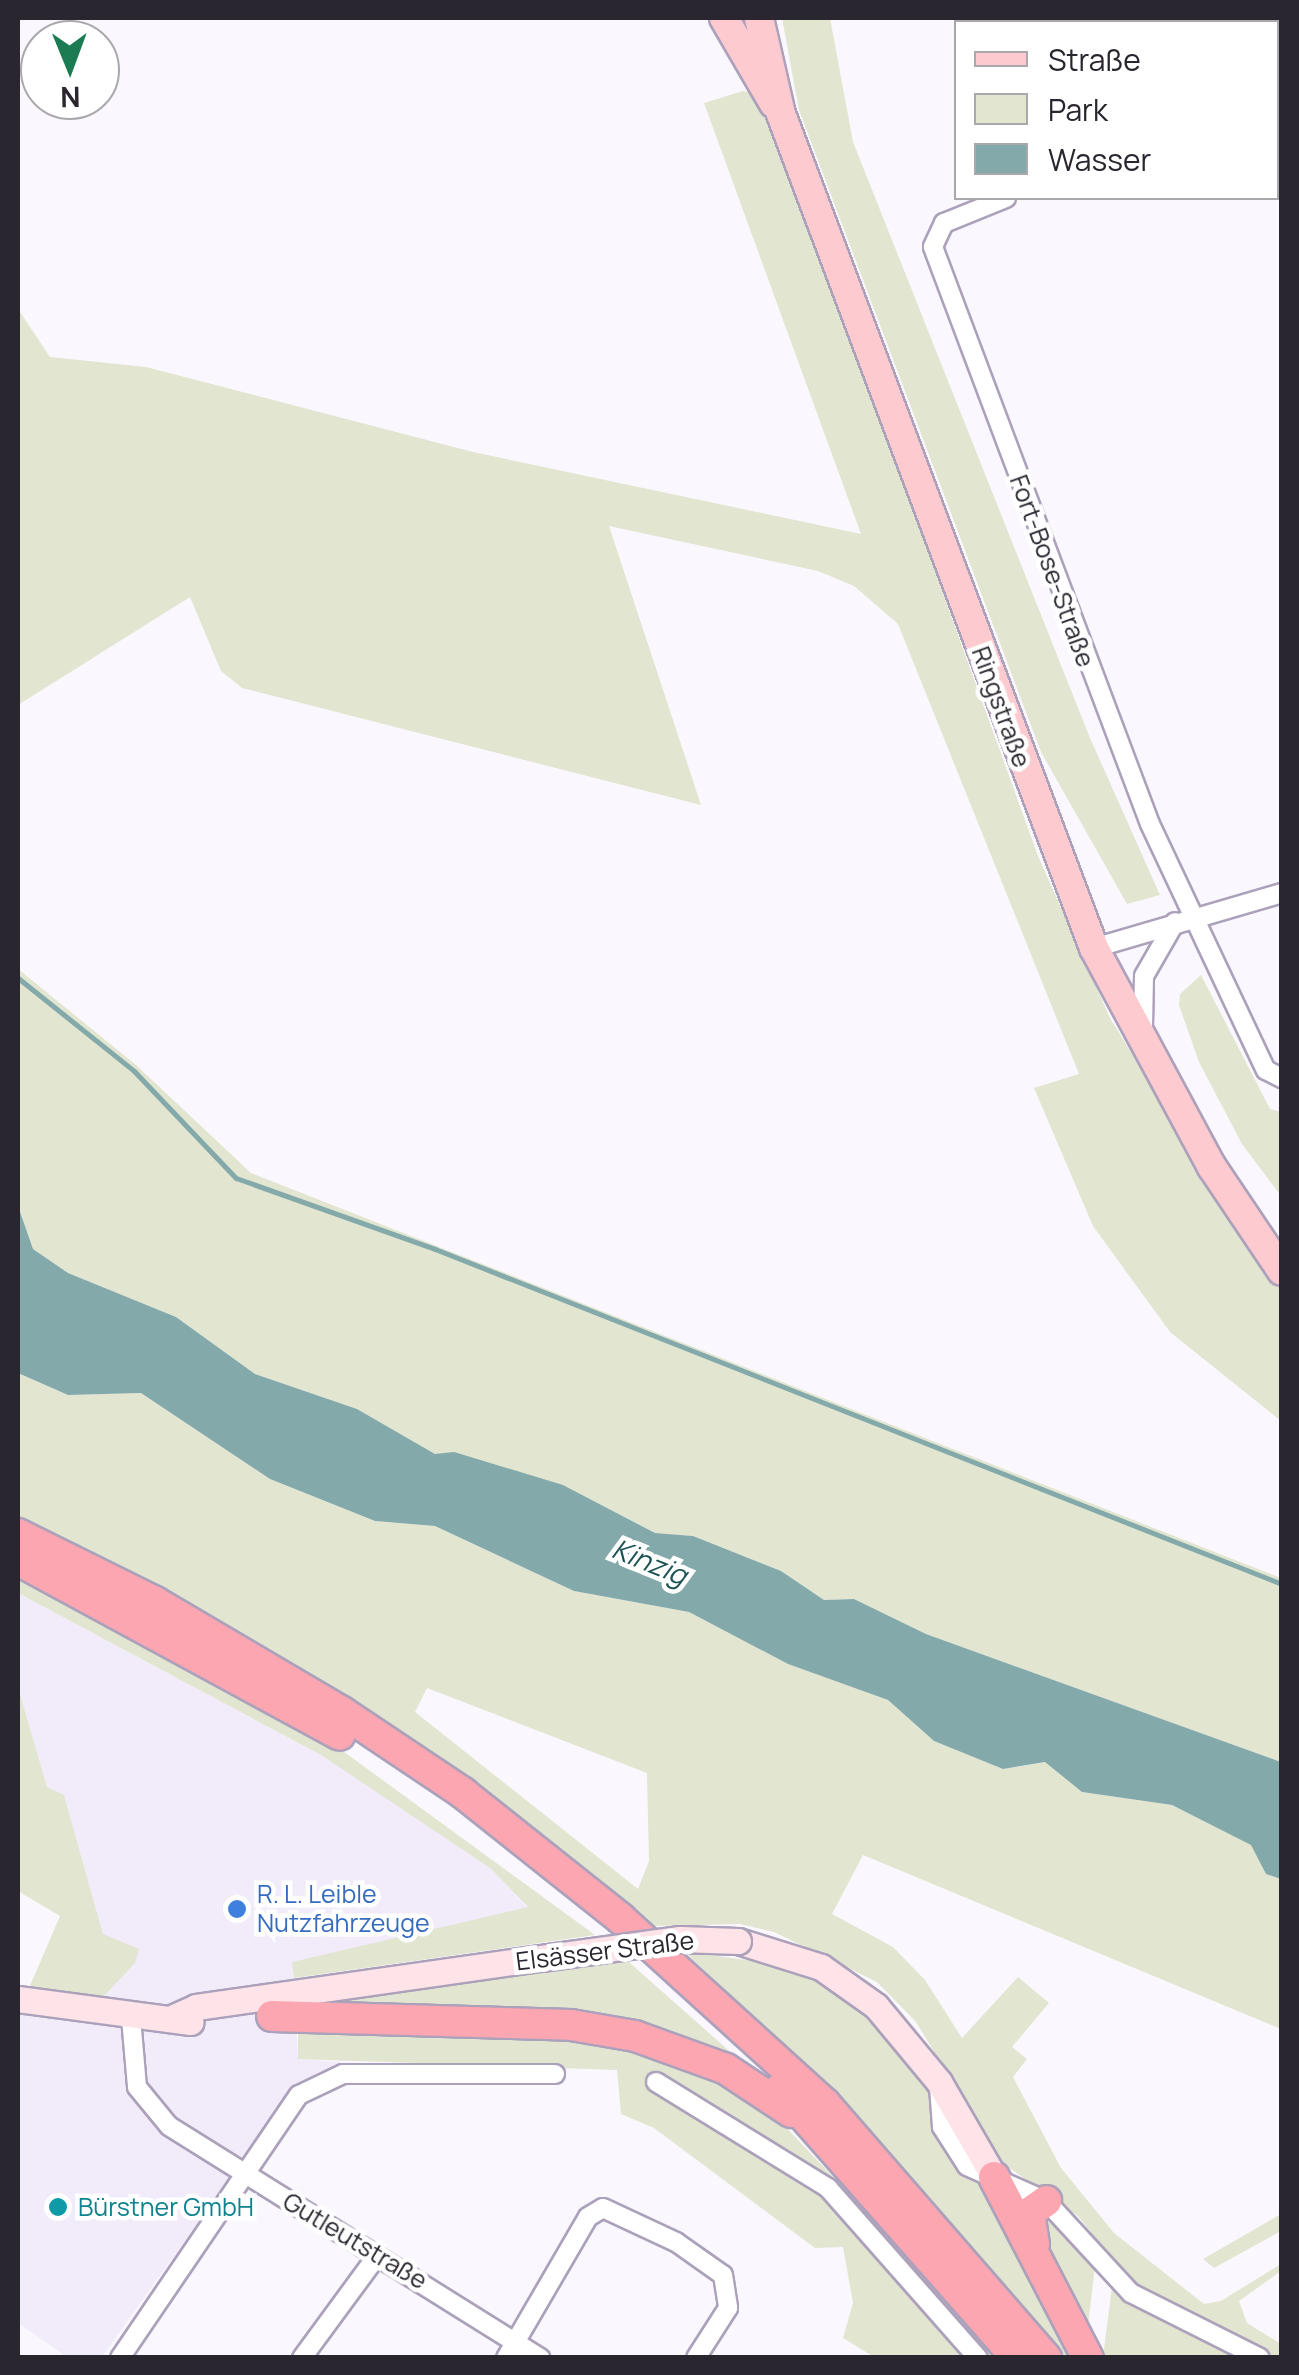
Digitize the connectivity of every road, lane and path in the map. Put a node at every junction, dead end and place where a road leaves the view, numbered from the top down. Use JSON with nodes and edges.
{"nodes":[{"id":1,"x":724,"y":18,"type":"edge"},
{"id":2,"x":759,"y":18,"type":"edge"},
{"id":3,"x":781,"y":114,"type":"junction"},
{"id":4,"x":1001,"y":200,"type":"edge"},
{"id":5,"x":1282,"y":893,"type":"edge"},
{"id":6,"x":1198,"y":916,"type":"junction"},
{"id":7,"x":1175,"y":922,"type":"junction"},
{"id":8,"x":1094,"y":948,"type":"junction"},
{"id":9,"x":1150,"y":1059,"type":"junction"},
{"id":10,"x":1282,"y":1078,"type":"edge"},
{"id":11,"x":1282,"y":1271,"type":"edge"},
{"id":12,"x":18,"y":1534,"type":"edge"},
{"id":13,"x":18,"y":1560,"type":"edge"},
{"id":14,"x":18,"y":1999,"type":"edge"},
{"id":15,"x":276,"y":2007,"type":"junction"},
{"id":16,"x":131,"y":2018,"type":"junction"},
{"id":17,"x":555,"y":2074,"type":"dead end"},
{"id":18,"x":656,"y":2082,"type":"dead end"},
{"id":19,"x":830,"y":2140,"type":"junction"},
{"id":20,"x":243,"y":2176,"type":"junction"},
{"id":21,"x":994,"y":2177,"type":"junction"},
{"id":22,"x":1046,"y":2201,"type":"junction"},
{"id":23,"x":1035,"y":2246,"type":"junction"},
{"id":24,"x":377,"y":2256,"type":"junction"},
{"id":25,"x":518,"y":2339,"type":"junction"},
{"id":26,"x":120,"y":2358,"type":"edge"},
{"id":27,"x":302,"y":2358,"type":"edge"},
{"id":28,"x":506,"y":2358,"type":"edge"},
{"id":29,"x":540,"y":2358,"type":"edge"},
{"id":30,"x":696,"y":2358,"type":"edge"},
{"id":31,"x":978,"y":2358,"type":"edge"},
{"id":32,"x":1017,"y":2358,"type":"edge"},
{"id":33,"x":1046,"y":2358,"type":"edge"},
{"id":34,"x":1088,"y":2358,"type":"edge"},
{"id":35,"x":1260,"y":2358,"type":"edge"}],
"edges":[{"from":1,"to":3,"type":"main road","name":"Ringstraße"},
{"from":2,"to":3,"type":"main road","name":"Ringstraße"},
{"from":3,"to":8,"type":"main road","name":"Ringstraße"},
{"from":4,"to":6,"type":"street","name":"Fort-Bose-Straße"},
{"from":5,"to":6,"type":"street"},
{"from":6,"to":7,"type":"street"},
{"from":6,"to":10,"type":"street","name":"Fort-Bose-Straße"},
{"from":7,"to":8,"type":"street"},
{"from":7,"to":9,"type":"street"},
{"from":8,"to":9,"type":"main road","name":"Ringstraße"},
{"from":9,"to":11,"type":"main road","name":"Ringstraße"},
{"from":12,"to":33,"type":"highway"},
{"from":13,"to":19,"type":"highway"},
{"from":14,"to":16,"type":"street","name":"Elsässer Straße"},
{"from":15,"to":16,"type":"street","name":"Elsässer Straße"},
{"from":15,"to":19,"type":"highway"},
{"from":15,"to":21,"type":"street","name":"Elsässer Straße","bridge":true},
{"from":16,"to":20,"type":"street","name":"Gutleutstraße"},
{"from":17,"to":20,"type":"street"},
{"from":18,"to":31,"type":"street"},
{"from":19,"to":32,"type":"highway"},
{"from":20,"to":24,"type":"street","name":"Gutleutstraße"},
{"from":20,"to":26,"type":"street"},
{"from":21,"to":22,"type":"street"},
{"from":21,"to":23,"type":"highway"},
{"from":22,"to":23,"type":"highway"},
{"from":22,"to":35,"type":"street"},
{"from":23,"to":34,"type":"highway"},
{"from":24,"to":25,"type":"street","name":"Gutleutstraße"},
{"from":24,"to":27,"type":"street"},
{"from":25,"to":28,"type":"street"},
{"from":25,"to":29,"type":"street","name":"Gutleutstraße"},
{"from":25,"to":30,"type":"street"}]}
